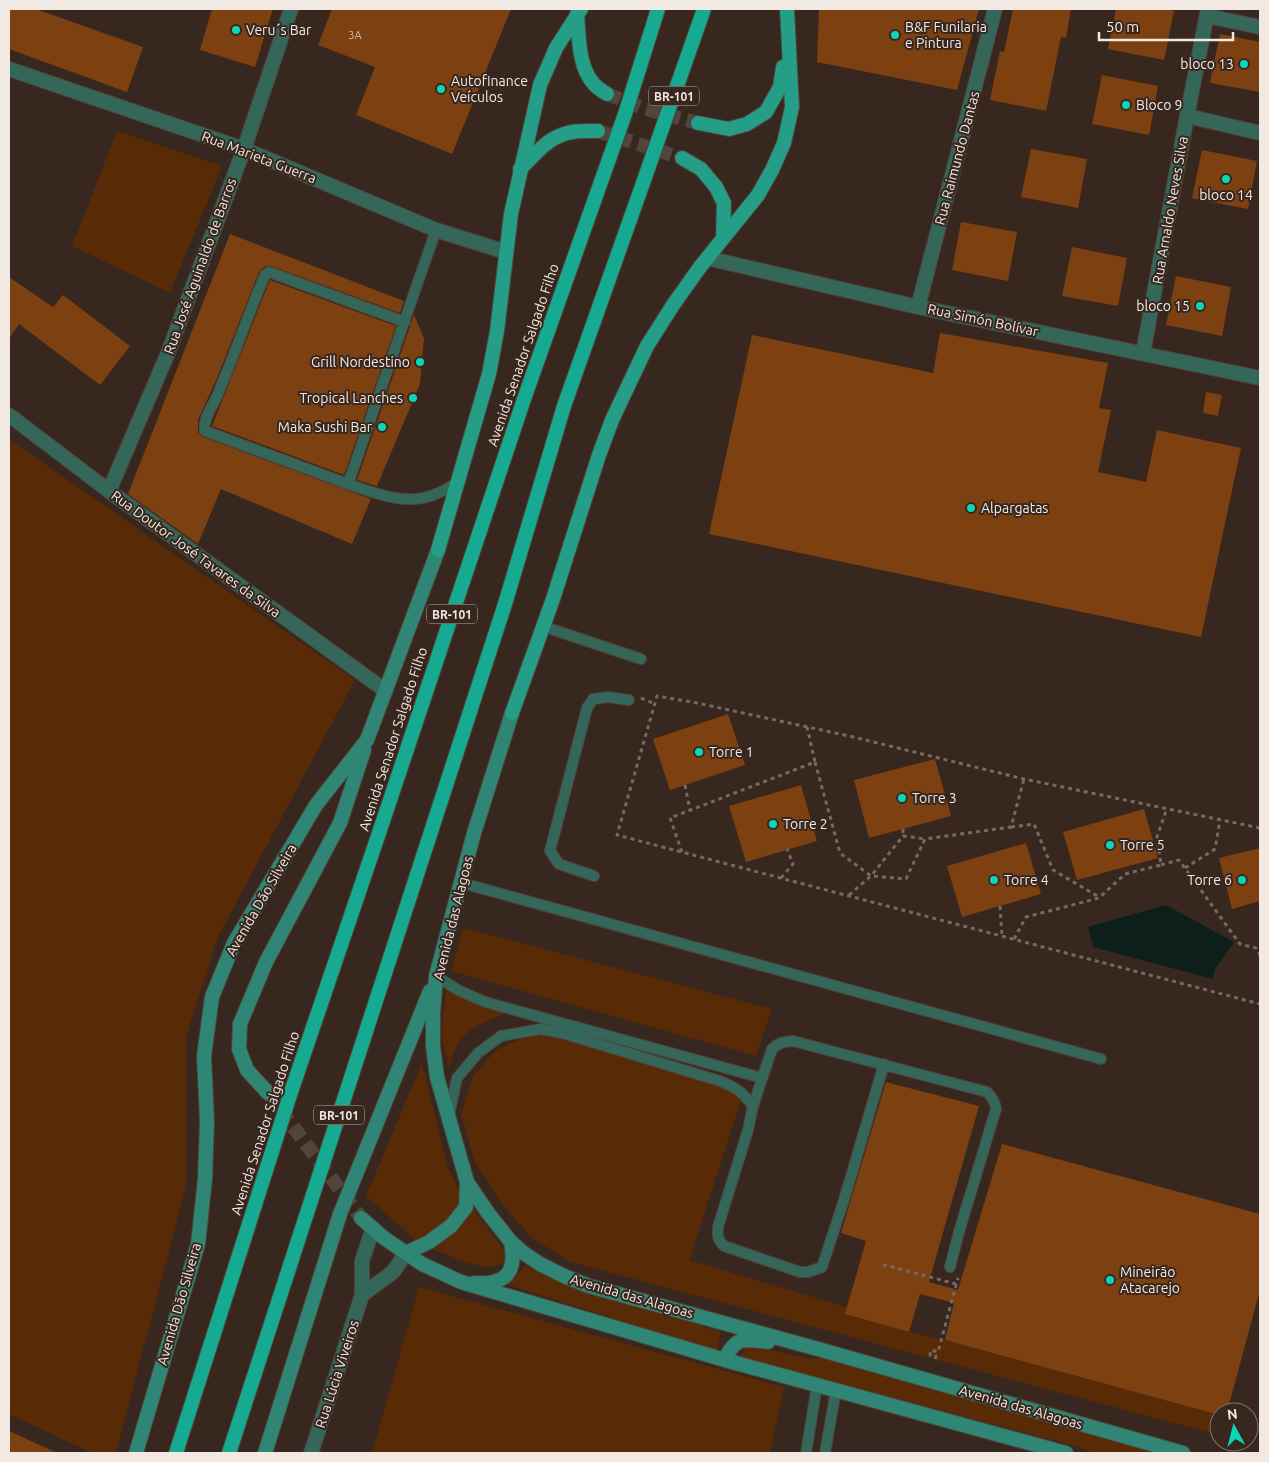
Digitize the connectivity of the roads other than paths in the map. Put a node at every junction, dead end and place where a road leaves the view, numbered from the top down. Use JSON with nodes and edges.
{"nodes":[{"id":1,"x":291,"y":9,"type":"edge"},
{"id":2,"x":658,"y":9,"type":"edge"},
{"id":3,"x":704,"y":9,"type":"edge"},
{"id":4,"x":787,"y":9,"type":"edge"},
{"id":5,"x":995,"y":9,"type":"edge"},
{"id":6,"x":579,"y":12,"type":"edge"},
{"id":7,"x":1208,"y":13,"type":"edge"},
{"id":8,"x":788,"y":25,"type":"junction"},
{"id":9,"x":1260,"y":27,"type":"edge"},
{"id":10,"x":9,"y":70,"type":"edge"},
{"id":11,"x":607,"y":94,"type":"tunnel mouth"},
{"id":12,"x":1187,"y":116,"type":"junction"},
{"id":13,"x":698,"y":124,"type":"tunnel mouth"},
{"id":14,"x":598,"y":131,"type":"tunnel mouth"},
{"id":15,"x":1260,"y":133,"type":"edge"},
{"id":16,"x":244,"y":149,"type":"junction"},
{"id":17,"x":682,"y":158,"type":"tunnel mouth"},
{"id":18,"x":520,"y":169,"type":"junction"},
{"id":19,"x":436,"y":230,"type":"junction"},
{"id":20,"x":723,"y":238,"type":"junction"},
{"id":21,"x":506,"y":252,"type":"junction"},
{"id":22,"x":707,"y":258,"type":"junction"},
{"id":23,"x":918,"y":307,"type":"junction"},
{"id":24,"x":405,"y":322,"type":"junction"},
{"id":25,"x":1143,"y":354,"type":"junction"},
{"id":26,"x":1260,"y":378,"type":"edge"},
{"id":27,"x":9,"y":415,"type":"edge"},
{"id":28,"x":458,"y":482,"type":"junction"},
{"id":29,"x":348,"y":484,"type":"junction"},
{"id":30,"x":109,"y":491,"type":"junction"},
{"id":31,"x":438,"y":550,"type":"joint"},
{"id":32,"x":542,"y":626,"type":"junction"},
{"id":33,"x":641,"y":659,"type":"dead end"},
{"id":34,"x":386,"y":691,"type":"junction"},
{"id":35,"x":629,"y":700,"type":"dead end"},
{"id":36,"x":367,"y":740,"type":"junction"},
{"id":37,"x":594,"y":876,"type":"dead end"},
{"id":38,"x":462,"y":883,"type":"junction"},
{"id":39,"x":436,"y":976,"type":"junction"},
{"id":40,"x":1101,"y":1059,"type":"dead end"},
{"id":41,"x":884,"y":1064,"type":"junction"},
{"id":42,"x":762,"y":1078,"type":"junction"},
{"id":43,"x":268,"y":1093,"type":"tunnel mouth"},
{"id":44,"x":753,"y":1106,"type":"junction"},
{"id":45,"x":448,"y":1118,"type":"junction"},
{"id":46,"x":467,"y":1182,"type":"junction"},
{"id":47,"x":361,"y":1218,"type":"tunnel mouth"},
{"id":48,"x":373,"y":1228,"type":"junction"},
{"id":49,"x":512,"y":1242,"type":"junction"},
{"id":50,"x":406,"y":1252,"type":"junction"},
{"id":51,"x":950,"y":1267,"type":"dead end"},
{"id":52,"x":461,"y":1282,"type":"junction"},
{"id":53,"x":362,"y":1295,"type":"junction"},
{"id":54,"x":818,"y":1349,"type":"junction"},
{"id":55,"x":725,"y":1360,"type":"junction"},
{"id":56,"x":817,"y":1385,"type":"junction"},
{"id":57,"x":836,"y":1390,"type":"junction"},
{"id":58,"x":136,"y":1453,"type":"edge"},
{"id":59,"x":176,"y":1453,"type":"edge"},
{"id":60,"x":229,"y":1453,"type":"edge"},
{"id":61,"x":265,"y":1453,"type":"edge"},
{"id":62,"x":311,"y":1453,"type":"edge"},
{"id":63,"x":806,"y":1453,"type":"edge"},
{"id":64,"x":826,"y":1453,"type":"edge"},
{"id":65,"x":1066,"y":1453,"type":"edge"},
{"id":66,"x":1183,"y":1453,"type":"edge"}],
"edges":[{"from":1,"to":16,"type":"street","name":"Rua José Aguinaldo de Barros"},
{"from":2,"to":59,"type":"highway","name":"Avenida Senador Salgado Filho","number":"BR-101","bridge":true},
{"from":3,"to":60,"type":"highway","number":"BR-101","bridge":true},
{"from":4,"to":8,"type":"main road"},
{"from":5,"to":23,"type":"street","name":"Rua Raimundo Dantas"},
{"from":6,"to":11,"type":"main road"},
{"from":6,"to":18,"type":"main road","name":"Avenida Senador Salgado Filho"},
{"from":7,"to":9,"type":"street"},
{"from":7,"to":12,"type":"street","name":"Rua Arnaldo Neves Silva"},
{"from":8,"to":13,"type":"main road"},
{"from":8,"to":20,"type":"main road"},
{"from":10,"to":16,"type":"street","name":"Rua Marieta Guerra"},
{"from":12,"to":15,"type":"street"},
{"from":12,"to":25,"type":"street","name":"Rua Arnaldo Neves Silva"},
{"from":14,"to":18,"type":"main road"},
{"from":16,"to":19,"type":"street","name":"Rua Marieta Guerra"},
{"from":16,"to":30,"type":"street","name":"Rua José Aguinaldo de Barros"},
{"from":17,"to":20,"type":"main road"},
{"from":18,"to":21,"type":"main road","name":"Avenida Senador Salgado Filho"},
{"from":19,"to":21,"type":"street","name":"Rua Marieta Guerra"},
{"from":19,"to":24,"type":"lane"},
{"from":20,"to":22,"type":"main road"},
{"from":21,"to":28,"type":"main road","name":"Avenida Senador Salgado Filho"},
{"from":22,"to":23,"type":"street","name":"Rua Simón Bolívar"},
{"from":22,"to":32,"type":"main road"},
{"from":23,"to":25,"type":"street","name":"Rua Simón Bolívar"},
{"from":24,"to":29,"type":"lane"},
{"from":24,"to":29,"type":"lane"},
{"from":25,"to":26,"type":"street","name":"Rua Simón Bolívar"},
{"from":27,"to":30,"type":"street","name":"Rua Doutor José Tavares da Silva"},
{"from":28,"to":29,"type":"lane"},
{"from":28,"to":31,"type":"main road","name":"Avenida Senador Salgado Filho"},
{"from":30,"to":34,"type":"street","name":"Rua Doutor José Tavares da Silva"},
{"from":31,"to":34,"type":"main road","name":"Avenida Dão Silveira"},
{"from":32,"to":33,"type":"lane"},
{"from":32,"to":38,"type":"main road","name":"Avenida das Alagoas"},
{"from":34,"to":36,"type":"main road","name":"Avenida Dão Silveira"},
{"from":35,"to":37,"type":"lane"},
{"from":36,"to":43,"type":"main road"},
{"from":36,"to":58,"type":"main road","name":"Avenida Dão Silveira"},
{"from":38,"to":39,"type":"main road","name":"Avenida das Alagoas"},
{"from":38,"to":40,"type":"lane"},
{"from":39,"to":42,"type":"lane"},
{"from":39,"to":45,"type":"main road","name":"Avenida das Alagoas"},
{"from":39,"to":61,"type":"main road"},
{"from":41,"to":42,"type":"lane"},
{"from":41,"to":44,"type":"lane"},
{"from":41,"to":51,"type":"lane"},
{"from":42,"to":44,"type":"lane"},
{"from":44,"to":45,"type":"lane"},
{"from":45,"to":46,"type":"main road","name":"Avenida das Alagoas"},
{"from":46,"to":49,"type":"main road","name":"Avenida das Alagoas"},
{"from":46,"to":50,"type":"main road"},
{"from":47,"to":48,"type":"main road"},
{"from":48,"to":50,"type":"main road"},
{"from":48,"to":53,"type":"street","name":"Rua Lúcia Viveiros"},
{"from":49,"to":52,"type":"main road"},
{"from":49,"to":54,"type":"main road","name":"Avenida das Alagoas"},
{"from":50,"to":52,"type":"main road"},
{"from":50,"to":53,"type":"street"},
{"from":52,"to":55,"type":"main road"},
{"from":53,"to":62,"type":"street","name":"Rua Lúcia Viveiros"},
{"from":54,"to":55,"type":"main road"},
{"from":54,"to":66,"type":"main road","name":"Avenida das Alagoas"},
{"from":55,"to":56,"type":"main road"},
{"from":56,"to":57,"type":"main road"},
{"from":56,"to":63,"type":"lane"},
{"from":57,"to":64,"type":"lane"},
{"from":57,"to":65,"type":"main road"}]}
